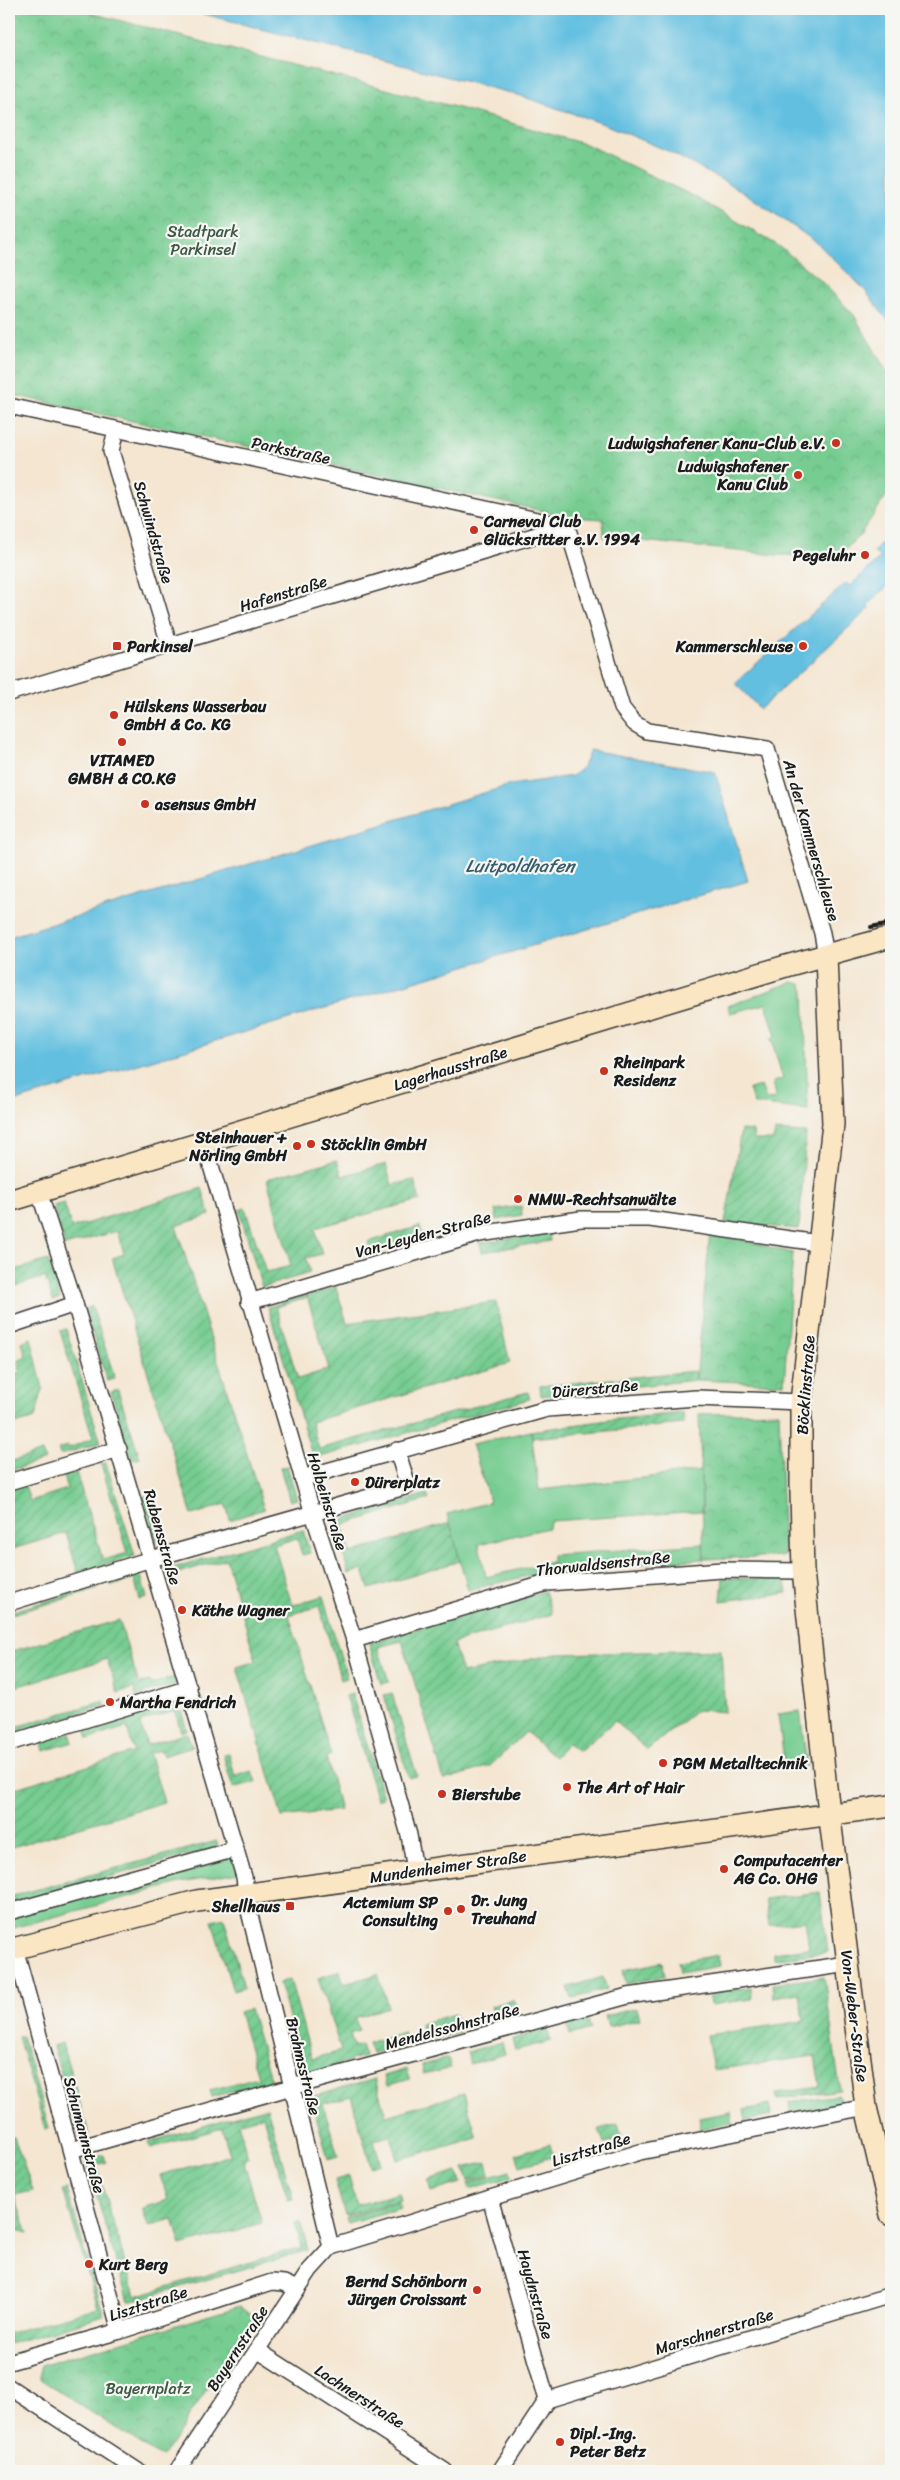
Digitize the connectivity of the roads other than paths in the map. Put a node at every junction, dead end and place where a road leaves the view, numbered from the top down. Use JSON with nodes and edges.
{"nodes":[{"id":1,"x":9,"y":406,"type":"edge"},
{"id":2,"x":116,"y":430,"type":"junction"},
{"id":3,"x":567,"y":526,"type":"junction"},
{"id":4,"x":168,"y":644,"type":"junction"},
{"id":5,"x":9,"y":693,"type":"edge"},
{"id":6,"x":891,"y":937,"type":"edge"},
{"id":7,"x":826,"y":956,"type":"junction"},
{"id":8,"x":204,"y":1142,"type":"junction"},
{"id":9,"x":39,"y":1192,"type":"junction"},
{"id":10,"x":9,"y":1201,"type":"edge"},
{"id":11,"x":818,"y":1242,"type":"junction"},
{"id":12,"x":249,"y":1302,"type":"junction"},
{"id":13,"x":75,"y":1304,"type":"junction"},
{"id":14,"x":9,"y":1326,"type":"edge"},
{"id":15,"x":802,"y":1402,"type":"junction"},
{"id":16,"x":118,"y":1449,"type":"junction"},
{"id":17,"x":397,"y":1450,"type":"junction"},
{"id":18,"x":302,"y":1478,"type":"junction"},
{"id":19,"x":9,"y":1482,"type":"edge"},
{"id":20,"x":313,"y":1514,"type":"junction"},
{"id":21,"x":151,"y":1559,"type":"junction"},
{"id":22,"x":803,"y":1571,"type":"junction"},
{"id":23,"x":9,"y":1603,"type":"edge"},
{"id":24,"x":354,"y":1640,"type":"junction"},
{"id":25,"x":189,"y":1688,"type":"junction"},
{"id":26,"x":9,"y":1743,"type":"edge"},
{"id":27,"x":891,"y":1806,"type":"edge"},
{"id":28,"x":830,"y":1815,"type":"junction"},
{"id":29,"x":236,"y":1849,"type":"junction"},
{"id":30,"x":415,"y":1870,"type":"junction"},
{"id":31,"x":246,"y":1894,"type":"junction"},
{"id":32,"x":9,"y":1912,"type":"edge"},
{"id":33,"x":12,"y":1949,"type":"edge"},
{"id":34,"x":848,"y":1964,"type":"junction"},
{"id":35,"x":292,"y":2088,"type":"junction"},
{"id":36,"x":866,"y":2106,"type":"junction"},
{"id":37,"x":71,"y":2150,"type":"junction"},
{"id":38,"x":490,"y":2198,"type":"junction"},
{"id":39,"x":891,"y":2215,"type":"edge"},
{"id":40,"x":331,"y":2247,"type":"junction"},
{"id":41,"x":297,"y":2289,"type":"junction"},
{"id":42,"x":891,"y":2295,"type":"edge"},
{"id":43,"x":120,"y":2331,"type":"junction"},
{"id":44,"x":256,"y":2350,"type":"junction"},
{"id":45,"x":9,"y":2362,"type":"edge"},
{"id":46,"x":9,"y":2387,"type":"edge"},
{"id":47,"x":547,"y":2400,"type":"junction"},
{"id":48,"x":138,"y":2471,"type":"edge"},
{"id":49,"x":177,"y":2471,"type":"edge"},
{"id":50,"x":445,"y":2471,"type":"edge"},
{"id":51,"x":500,"y":2471,"type":"edge"}],
"edges":[{"from":1,"to":2,"type":"street","name":"Parkstraße"},
{"from":2,"to":3,"type":"street","name":"Parkstraße"},
{"from":2,"to":4,"type":"street","name":"Schwindstraße"},
{"from":3,"to":4,"type":"street","name":"Hafenstraße"},
{"from":3,"to":7,"type":"street","name":"An der Kammerschleuse"},
{"from":4,"to":5,"type":"street","name":"Hafenstraße"},
{"from":6,"to":7,"type":"street","name":"Lagerhausstraße"},
{"from":7,"to":8,"type":"street","name":"Lagerhausstraße"},
{"from":7,"to":11,"type":"street","name":"Böcklinstraße"},
{"from":8,"to":9,"type":"street","name":"Lagerhausstraße"},
{"from":8,"to":12,"type":"street","name":"Holbeinstraße"},
{"from":9,"to":10,"type":"street","name":"Lagerhausstraße"},
{"from":9,"to":13,"type":"street","name":"Rubensstraße"},
{"from":11,"to":12,"type":"street","name":"Van-Leyden-Straße"},
{"from":11,"to":15,"type":"street","name":"Böcklinstraße"},
{"from":12,"to":18,"type":"street","name":"Holbeinstraße"},
{"from":13,"to":14,"type":"street"},
{"from":13,"to":16,"type":"street","name":"Rubensstraße"},
{"from":15,"to":17,"type":"street","name":"Dürerstraße"},
{"from":15,"to":22,"type":"street","name":"Böcklinstraße"},
{"from":16,"to":19,"type":"street"},
{"from":16,"to":21,"type":"street","name":"Rubensstraße"},
{"from":17,"to":18,"type":"street","name":"Dürerstraße"},
{"from":17,"to":20,"type":"street"},
{"from":18,"to":20,"type":"street","name":"Holbeinstraße"},
{"from":20,"to":21,"type":"street"},
{"from":20,"to":24,"type":"street","name":"Holbeinstraße"},
{"from":21,"to":23,"type":"street"},
{"from":21,"to":25,"type":"street","name":"Rubensstraße"},
{"from":22,"to":24,"type":"street","name":"Thorwaldsenstraße"},
{"from":22,"to":28,"type":"street","name":"Böcklinstraße"},
{"from":24,"to":30,"type":"street","name":"Holbeinstraße"},
{"from":25,"to":26,"type":"street"},
{"from":25,"to":29,"type":"street","name":"Rubensstraße"},
{"from":27,"to":28,"type":"street","name":"Mundenheimer Straße"},
{"from":28,"to":30,"type":"street","name":"Mundenheimer Straße"},
{"from":28,"to":34,"type":"street","name":"Von-Weber-Straße"},
{"from":29,"to":31,"type":"street","name":"Rubensstraße"},
{"from":29,"to":32,"type":"street"},
{"from":30,"to":31,"type":"street","name":"Mundenheimer Straße"},
{"from":31,"to":33,"type":"street","name":"Mundenheimer Straße"},
{"from":31,"to":35,"type":"street","name":"Brahmsstraße"},
{"from":33,"to":37,"type":"street","name":"Schumannstraße"},
{"from":34,"to":35,"type":"street","name":"Mendelssohnstraße"},
{"from":34,"to":36,"type":"street","name":"Von-Weber-Straße"},
{"from":35,"to":37,"type":"street","name":"Mendelssohnstraße"},
{"from":35,"to":40,"type":"street","name":"Brahmsstraße"},
{"from":36,"to":38,"type":"street","name":"Lisztstraße"},
{"from":36,"to":39,"type":"street","name":"Von-Weber-Straße"},
{"from":37,"to":43,"type":"street","name":"Schumannstraße"},
{"from":38,"to":40,"type":"street","name":"Lisztstraße"},
{"from":38,"to":47,"type":"street","name":"Haydnstraße"},
{"from":40,"to":41,"type":"street","name":"Bayernstraße"},
{"from":41,"to":43,"type":"street","name":"Lisztstraße"},
{"from":41,"to":44,"type":"street","name":"Bayernstraße"},
{"from":42,"to":47,"type":"street","name":"Marschnerstraße"},
{"from":43,"to":45,"type":"street","name":"Lisztstraße"},
{"from":44,"to":49,"type":"street","name":"Bayernstraße"},
{"from":44,"to":50,"type":"street","name":"Lachnerstraße"},
{"from":46,"to":48,"type":"street"},
{"from":47,"to":51,"type":"street"}]}
